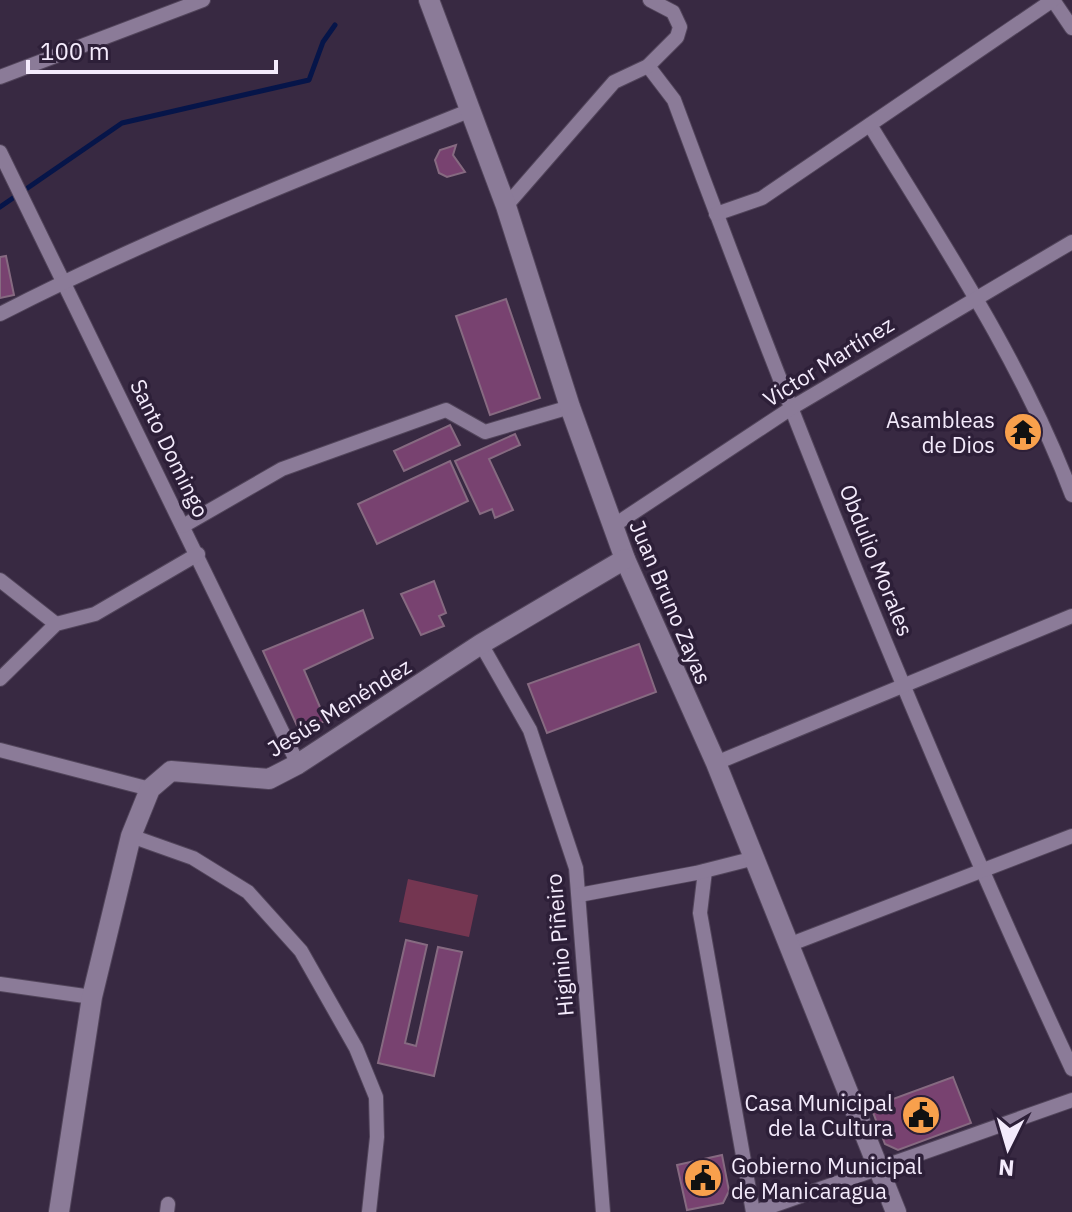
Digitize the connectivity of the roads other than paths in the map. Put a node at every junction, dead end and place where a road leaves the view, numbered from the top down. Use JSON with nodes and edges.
{"nodes":[{"id":1,"x":203,"y":0,"type":"edge"},
{"id":2,"x":429,"y":0,"type":"edge"},
{"id":3,"x":650,"y":0,"type":"edge"},
{"id":4,"x":1053,"y":0,"type":"edge"},
{"id":5,"x":1072,"y":28,"type":"edge"},
{"id":6,"x":648,"y":66,"type":"junction"},
{"id":7,"x":0,"y":77,"type":"edge"},
{"id":8,"x":471,"y":110,"type":"junction"},
{"id":9,"x":870,"y":125,"type":"junction"},
{"id":10,"x":0,"y":152,"type":"edge"},
{"id":11,"x":506,"y":206,"type":"junction"},
{"id":12,"x":716,"y":214,"type":"junction"},
{"id":13,"x":1072,"y":242,"type":"edge"},
{"id":14,"x":64,"y":281,"type":"junction"},
{"id":15,"x":974,"y":297,"type":"junction"},
{"id":16,"x":0,"y":314,"type":"edge"},
{"id":17,"x":570,"y":407,"type":"junction"},
{"id":18,"x":793,"y":407,"type":"junction"},
{"id":19,"x":1072,"y":495,"type":"edge"},
{"id":20,"x":183,"y":526,"type":"junction"},
{"id":21,"x":613,"y":526,"type":"junction"},
{"id":22,"x":198,"y":554,"type":"junction"},
{"id":23,"x":625,"y":559,"type":"junction"},
{"id":24,"x":0,"y":580,"type":"edge"},
{"id":25,"x":1072,"y":616,"type":"edge"},
{"id":26,"x":56,"y":624,"type":"junction"},
{"id":27,"x":481,"y":644,"type":"junction"},
{"id":28,"x":0,"y":679,"type":"edge"},
{"id":29,"x":903,"y":685,"type":"junction"},
{"id":30,"x":0,"y":750,"type":"edge"},
{"id":31,"x":716,"y":763,"type":"junction"},
{"id":32,"x":298,"y":764,"type":"junction"},
{"id":33,"x":150,"y":789,"type":"junction"},
{"id":34,"x":131,"y":836,"type":"junction"},
{"id":35,"x":1072,"y":836,"type":"edge"},
{"id":36,"x":755,"y":858,"type":"junction"},
{"id":37,"x":705,"y":871,"type":"junction"},
{"id":38,"x":980,"y":871,"type":"junction"},
{"id":39,"x":579,"y":895,"type":"junction"},
{"id":40,"x":791,"y":944,"type":"junction"},
{"id":41,"x":0,"y":984,"type":"edge"},
{"id":42,"x":92,"y":997,"type":"junction"},
{"id":43,"x":1072,"y":1069,"type":"edge"},
{"id":44,"x":1072,"y":1100,"type":"edge"},
{"id":45,"x":881,"y":1168,"type":"junction"},
{"id":46,"x":59,"y":1212,"type":"edge"},
{"id":47,"x":369,"y":1212,"type":"edge"},
{"id":48,"x":603,"y":1212,"type":"edge"},
{"id":49,"x":754,"y":1212,"type":"edge"},
{"id":50,"x":896,"y":1212,"type":"edge"}],
"edges":[{"from":1,"to":7,"type":"street"},
{"from":2,"to":8,"type":"main road","name":"Juan Bruno Zayas"},
{"from":3,"to":6,"type":"street"},
{"from":4,"to":5,"type":"street"},
{"from":4,"to":9,"type":"street"},
{"from":6,"to":11,"type":"street"},
{"from":6,"to":12,"type":"street","name":"Obdulio Morales"},
{"from":8,"to":11,"type":"main road","name":"Juan Bruno Zayas"},
{"from":8,"to":14,"type":"street"},
{"from":9,"to":12,"type":"street"},
{"from":9,"to":15,"type":"street"},
{"from":10,"to":14,"type":"street","name":"Santo Domingo"},
{"from":11,"to":17,"type":"main road","name":"Juan Bruno Zayas"},
{"from":12,"to":18,"type":"street","name":"Obdulio Morales"},
{"from":13,"to":15,"type":"street","name":"Victor Martínez"},
{"from":14,"to":16,"type":"street"},
{"from":14,"to":20,"type":"street","name":"Santo Domingo"},
{"from":15,"to":18,"type":"street","name":"Victor Martínez"},
{"from":15,"to":19,"type":"street"},
{"from":17,"to":20,"type":"street"},
{"from":17,"to":21,"type":"main road","name":"Juan Bruno Zayas"},
{"from":18,"to":21,"type":"street","name":"Victor Martínez"},
{"from":18,"to":29,"type":"street","name":"Obdulio Morales"},
{"from":20,"to":22,"type":"street","name":"Santo Domingo"},
{"from":21,"to":23,"type":"main road","name":"Juan Bruno Zayas"},
{"from":22,"to":26,"type":"street"},
{"from":22,"to":32,"type":"street","name":"Santo Domingo"},
{"from":23,"to":27,"type":"main road","name":"Jesús Menéndez"},
{"from":23,"to":31,"type":"main road","name":"Juan Bruno Zayas"},
{"from":24,"to":26,"type":"street"},
{"from":25,"to":29,"type":"street"},
{"from":26,"to":28,"type":"street"},
{"from":27,"to":32,"type":"main road","name":"Jesús Menéndez"},
{"from":27,"to":39,"type":"street","name":"Higinio Piñeiro"},
{"from":29,"to":31,"type":"street"},
{"from":29,"to":38,"type":"street","name":"Obdulio Morales"},
{"from":30,"to":33,"type":"street"},
{"from":31,"to":36,"type":"main road","name":"Juan Bruno Zayas"},
{"from":32,"to":33,"type":"main road","name":"Jesús Menéndez"},
{"from":33,"to":34,"type":"main road"},
{"from":34,"to":42,"type":"main road"},
{"from":34,"to":47,"type":"street"},
{"from":35,"to":38,"type":"street"},
{"from":36,"to":37,"type":"street"},
{"from":36,"to":40,"type":"main road","name":"Juan Bruno Zayas"},
{"from":37,"to":39,"type":"street"},
{"from":37,"to":49,"type":"street"},
{"from":38,"to":40,"type":"street"},
{"from":38,"to":43,"type":"street","name":"Obdulio Morales"},
{"from":39,"to":48,"type":"street","name":"Higinio Piñeiro"},
{"from":40,"to":45,"type":"main road","name":"Juan Bruno Zayas"},
{"from":41,"to":42,"type":"street"},
{"from":42,"to":46,"type":"main road"},
{"from":44,"to":45,"type":"street"},
{"from":45,"to":49,"type":"street"},
{"from":45,"to":50,"type":"main road","name":"Juan Bruno Zayas"}]}
